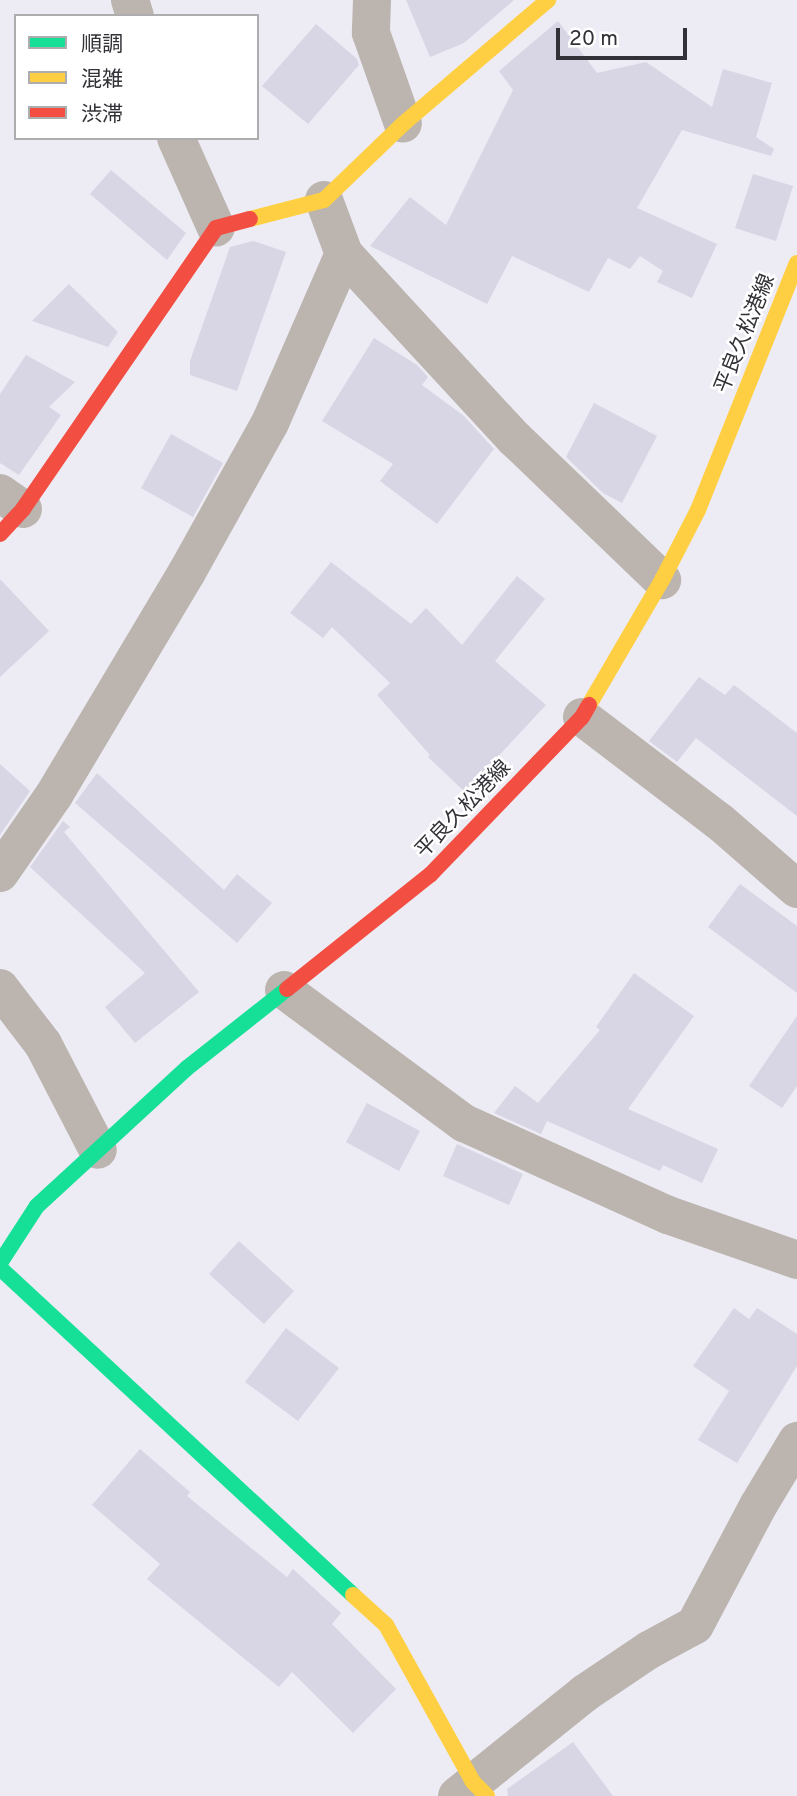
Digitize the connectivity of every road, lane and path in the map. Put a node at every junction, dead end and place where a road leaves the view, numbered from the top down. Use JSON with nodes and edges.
{"nodes":[{"id":1,"x":372,"y":0,"type":"edge"},
{"id":2,"x":548,"y":0,"type":"edge"},
{"id":3,"x":403,"y":124,"type":"junction"},
{"id":4,"x":177,"y":140,"type":"edge"},
{"id":5,"x":324,"y":200,"type":"junction"},
{"id":6,"x":216,"y":228,"type":"junction"},
{"id":7,"x":344,"y":254,"type":"junction"},
{"id":8,"x":797,"y":263,"type":"edge"},
{"id":9,"x":8,"y":512,"type":"edge"},
{"id":10,"x":662,"y":580,"type":"junction"},
{"id":11,"x":582,"y":717,"type":"junction"},
{"id":12,"x":0,"y":873,"type":"edge"},
{"id":13,"x":797,"y":889,"type":"edge"},
{"id":14,"x":0,"y":988,"type":"edge"},
{"id":15,"x":284,"y":990,"type":"junction"},
{"id":16,"x":98,"y":1150,"type":"junction"},
{"id":17,"x":797,"y":1260,"type":"edge"},
{"id":18,"x":0,"y":1265,"type":"edge"},
{"id":19,"x":797,"y":1441,"type":"edge"},
{"id":20,"x":472,"y":1791,"type":"edge"}],
"edges":[{"from":1,"to":3,"type":"street"},
{"from":2,"to":3,"type":"street"},
{"from":3,"to":5,"type":"street"},
{"from":4,"to":6,"type":"street"},
{"from":5,"to":6,"type":"street"},
{"from":5,"to":7,"type":"street"},
{"from":6,"to":9,"type":"street"},
{"from":7,"to":10,"type":"street"},
{"from":7,"to":12,"type":"street"},
{"from":8,"to":10,"type":"street","name":"平良久松港線"},
{"from":10,"to":11,"type":"street","name":"平良久松港線"},
{"from":11,"to":13,"type":"street"},
{"from":11,"to":15,"type":"street","name":"平良久松港線"},
{"from":14,"to":16,"type":"street"},
{"from":15,"to":16,"type":"street","name":"平良久松港線"},
{"from":15,"to":17,"type":"street"},
{"from":16,"to":18,"type":"street","name":"平良久松港線"},
{"from":18,"to":20,"type":"street"},
{"from":19,"to":20,"type":"street"}]}
